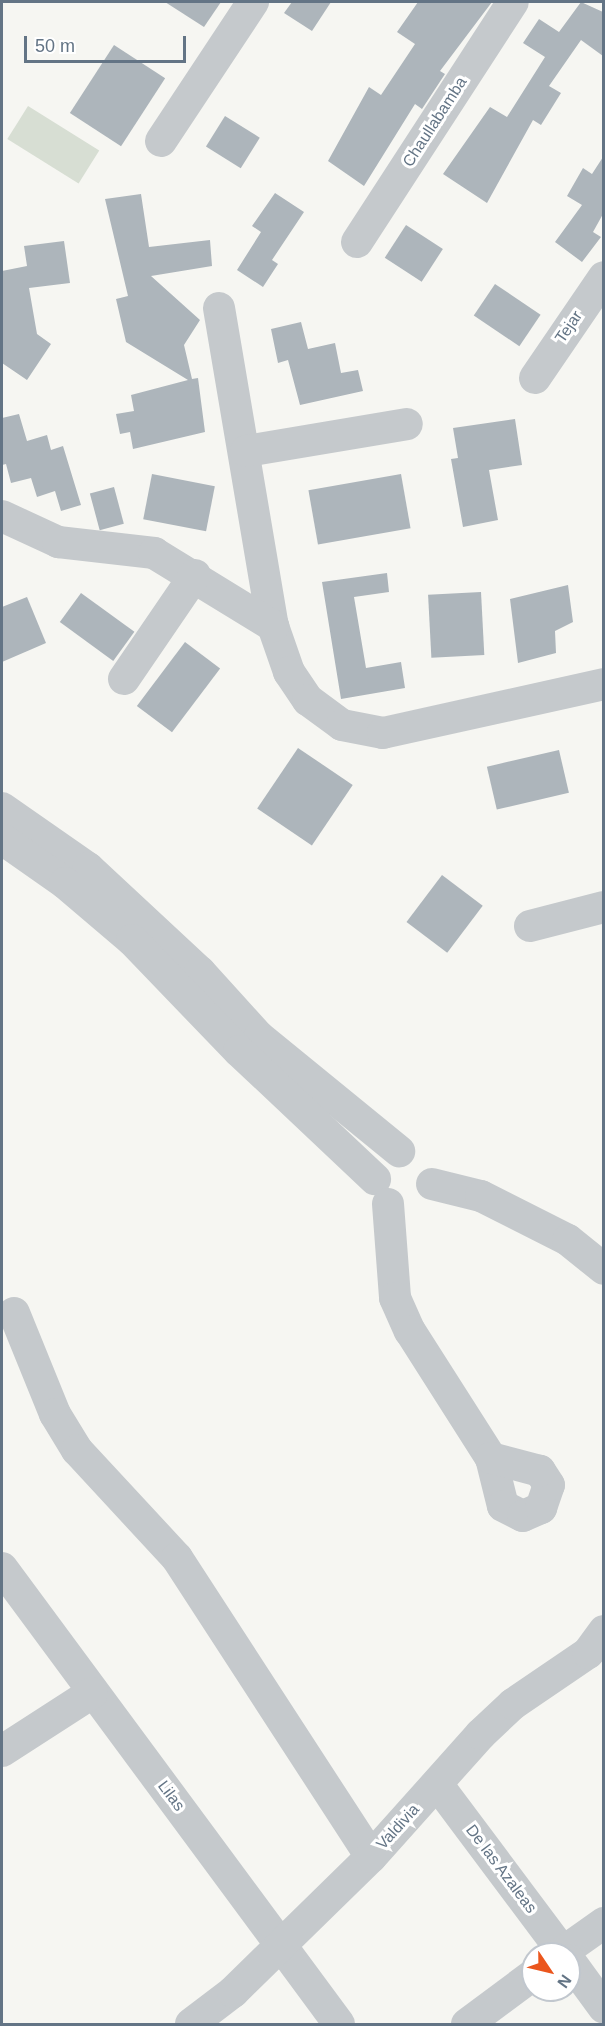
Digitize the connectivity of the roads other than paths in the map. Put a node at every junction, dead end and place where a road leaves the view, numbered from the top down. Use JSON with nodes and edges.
{"nodes":[{"id":1,"x":253,"y":2,"type":"edge"},
{"id":2,"x":513,"y":2,"type":"edge"},
{"id":3,"x":161,"y":141,"type":"dead end"},
{"id":4,"x":357,"y":242,"type":"dead end"},
{"id":5,"x":603,"y":277,"type":"edge"},
{"id":6,"x":219,"y":308,"type":"dead end"},
{"id":7,"x":535,"y":378,"type":"dead end"},
{"id":8,"x":407,"y":424,"type":"dead end"},
{"id":9,"x":246,"y":451,"type":"junction"},
{"id":10,"x":2,"y":516,"type":"edge"},
{"id":11,"x":195,"y":575,"type":"junction"},
{"id":12,"x":273,"y":626,"type":"junction"},
{"id":13,"x":124,"y":679,"type":"dead end"},
{"id":14,"x":603,"y":684,"type":"edge"},
{"id":15,"x":2,"y":808,"type":"edge"},
{"id":16,"x":2,"y":839,"type":"edge"},
{"id":17,"x":603,"y":907,"type":"edge"},
{"id":18,"x":530,"y":926,"type":"dead end"},
{"id":19,"x":399,"y":1151,"type":"junction"},
{"id":20,"x":432,"y":1184,"type":"junction"},
{"id":21,"x":381,"y":1192,"type":"junction"},
{"id":22,"x":603,"y":1269,"type":"edge"},
{"id":23,"x":14,"y":1313,"type":"dead end"},
{"id":24,"x":491,"y":1458,"type":"dead end"},
{"id":25,"x":2,"y":1568,"type":"edge"},
{"id":26,"x":603,"y":1632,"type":"edge"},
{"id":27,"x":92,"y":1693,"type":"junction"},
{"id":28,"x":2,"y":1751,"type":"edge"},
{"id":29,"x":436,"y":1784,"type":"junction"},
{"id":30,"x":371,"y":1857,"type":"junction"},
{"id":31,"x":603,"y":1923,"type":"edge"},
{"id":32,"x":554,"y":1942,"type":"edge"},
{"id":33,"x":580,"y":1942,"type":"edge"},
{"id":34,"x":278,"y":1948,"type":"junction"},
{"id":35,"x":581,"y":1978,"type":"edge"},
{"id":36,"x":521,"y":1984,"type":"edge"},
{"id":37,"x":603,"y":2008,"type":"edge"},
{"id":38,"x":191,"y":2025,"type":"edge"},
{"id":39,"x":339,"y":2025,"type":"edge"},
{"id":40,"x":467,"y":2025,"type":"edge"}],
"edges":[{"from":1,"to":3,"type":"street"},
{"from":2,"to":4,"type":"street","name":"Chaullabamba"},
{"from":5,"to":7,"type":"street","name":"Tejar"},
{"from":6,"to":9,"type":"street"},
{"from":8,"to":9,"type":"street"},
{"from":9,"to":12,"type":"street"},
{"from":10,"to":11,"type":"street"},
{"from":11,"to":12,"type":"street"},
{"from":11,"to":13,"type":"street"},
{"from":12,"to":14,"type":"street"},
{"from":15,"to":19,"type":"street"},
{"from":16,"to":21,"type":"street"},
{"from":17,"to":18,"type":"street"},
{"from":19,"to":20,"type":"street"},
{"from":19,"to":21,"type":"street"},
{"from":20,"to":21,"type":"street"},
{"from":20,"to":22,"type":"street"},
{"from":21,"to":24,"type":"street"},
{"from":23,"to":30,"type":"street"},
{"from":25,"to":27,"type":"street","name":"Lilas"},
{"from":26,"to":29,"type":"street","name":"Valdivia"},
{"from":27,"to":28,"type":"street"},
{"from":27,"to":34,"type":"street","name":"Lilas"},
{"from":29,"to":30,"type":"street","name":"Valdivia"},
{"from":29,"to":32,"type":"street","name":"De las Azaleas"},
{"from":30,"to":34,"type":"street","name":"Valdivia"},
{"from":31,"to":33,"type":"street"},
{"from":34,"to":38,"type":"street","name":"Valdivia"},
{"from":34,"to":39,"type":"street","name":"Lilas"},
{"from":35,"to":37,"type":"street","name":"De las Azaleas"},
{"from":36,"to":40,"type":"street"}]}
